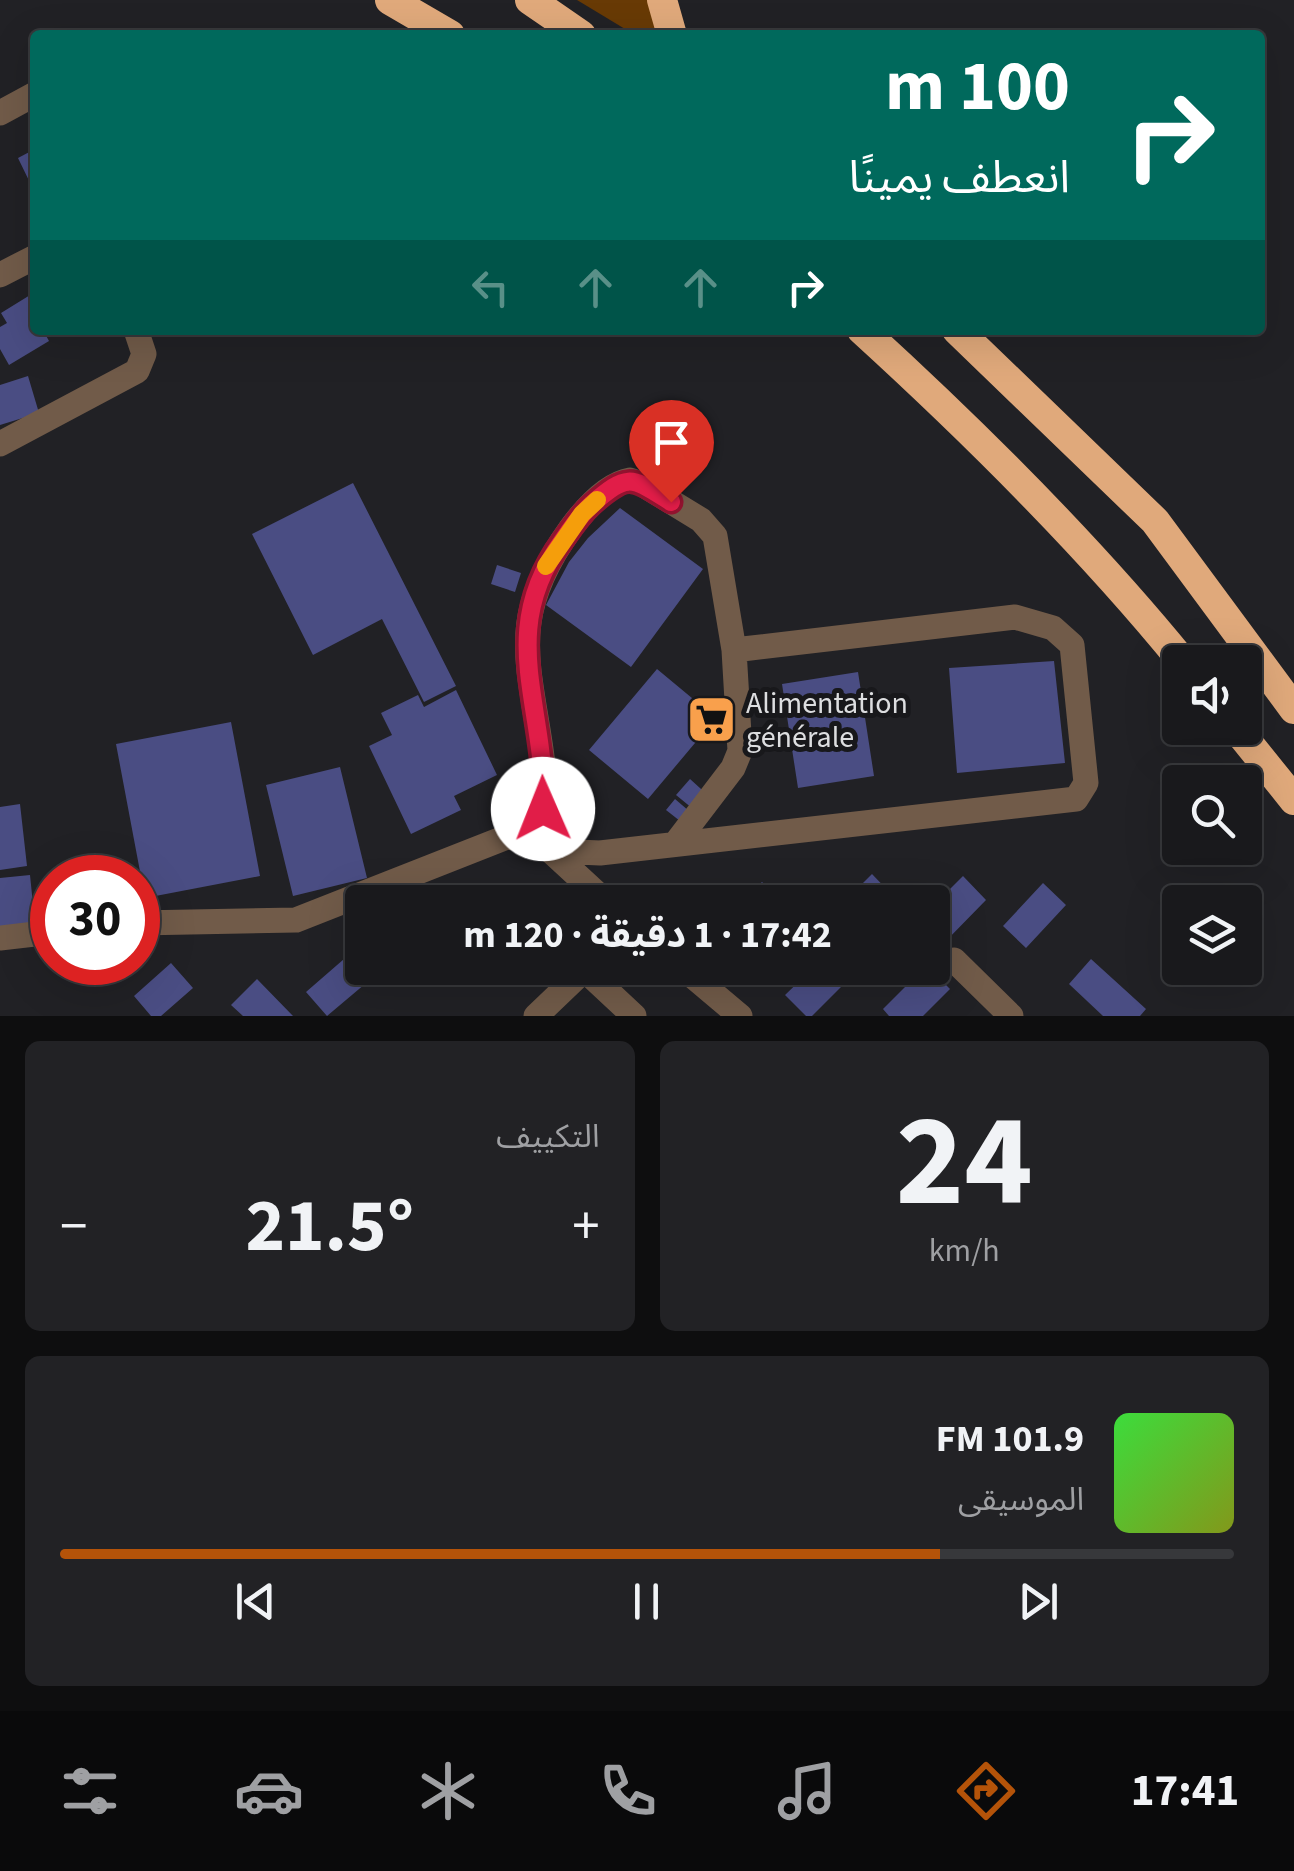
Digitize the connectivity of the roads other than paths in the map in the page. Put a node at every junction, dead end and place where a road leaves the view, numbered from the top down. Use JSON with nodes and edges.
{"nodes":[{"id":1,"x":390,"y":0,"type":"edge"},
{"id":2,"x":530,"y":0,"type":"edge"},
{"id":3,"x":662,"y":0,"type":"edge"},
{"id":4,"x":441,"y":30,"type":"edge"},
{"id":5,"x":574,"y":30,"type":"edge"},
{"id":6,"x":671,"y":30,"type":"edge"},
{"id":7,"x":30,"y":97,"type":"edge"},
{"id":8,"x":0,"y":113,"type":"edge"},
{"id":9,"x":30,"y":261,"type":"edge"},
{"id":10,"x":0,"y":276,"type":"edge"},
{"id":11,"x":138,"y":335,"type":"edge"},
{"id":12,"x":868,"y":335,"type":"edge"},
{"id":13,"x":963,"y":335,"type":"edge"},
{"id":14,"x":0,"y":444,"type":"edge"},
{"id":15,"x":1169,"y":645,"type":"edge"},
{"id":16,"x":734,"y":650,"type":"junction"},
{"id":17,"x":1294,"y":709,"type":"edge"},
{"id":18,"x":1250,"y":745,"type":"edge"},
{"id":19,"x":1294,"y":800,"type":"edge"},
{"id":20,"x":541,"y":842,"type":"junction"},
{"id":21,"x":675,"y":844,"type":"junction"},
{"id":22,"x":588,"y":885,"type":"edge"},
{"id":23,"x":160,"y":922,"type":"edge"},
{"id":24,"x":30,"y":935,"type":"edge"},
{"id":25,"x":0,"y":938,"type":"edge"},
{"id":26,"x":954,"y":960,"type":"dead end"},
{"id":27,"x":703,"y":985,"type":"edge"},
{"id":28,"x":536,"y":1016,"type":"edge"},
{"id":29,"x":634,"y":1016,"type":"edge"},
{"id":30,"x":740,"y":1016,"type":"edge"},
{"id":31,"x":1011,"y":1016,"type":"edge"}],
"edges":[{"from":1,"to":4,"type":"highway"},
{"from":2,"to":5,"type":"highway"},
{"from":3,"to":6,"type":"highway"},
{"from":7,"to":8,"type":"street"},
{"from":9,"to":10,"type":"street"},
{"from":11,"to":14,"type":"street"},
{"from":12,"to":15,"type":"highway"},
{"from":13,"to":17,"type":"highway"},
{"from":16,"to":20,"type":"street"},
{"from":16,"to":21,"type":"street"},
{"from":16,"to":21,"type":"street"},
{"from":18,"to":19,"type":"highway"},
{"from":20,"to":21,"type":"street"},
{"from":20,"to":22,"type":"street"},
{"from":20,"to":23,"type":"street"},
{"from":24,"to":25,"type":"street"},
{"from":26,"to":31,"type":"street"},
{"from":27,"to":30,"type":"street"},
{"from":28,"to":29,"type":"street"}]}
